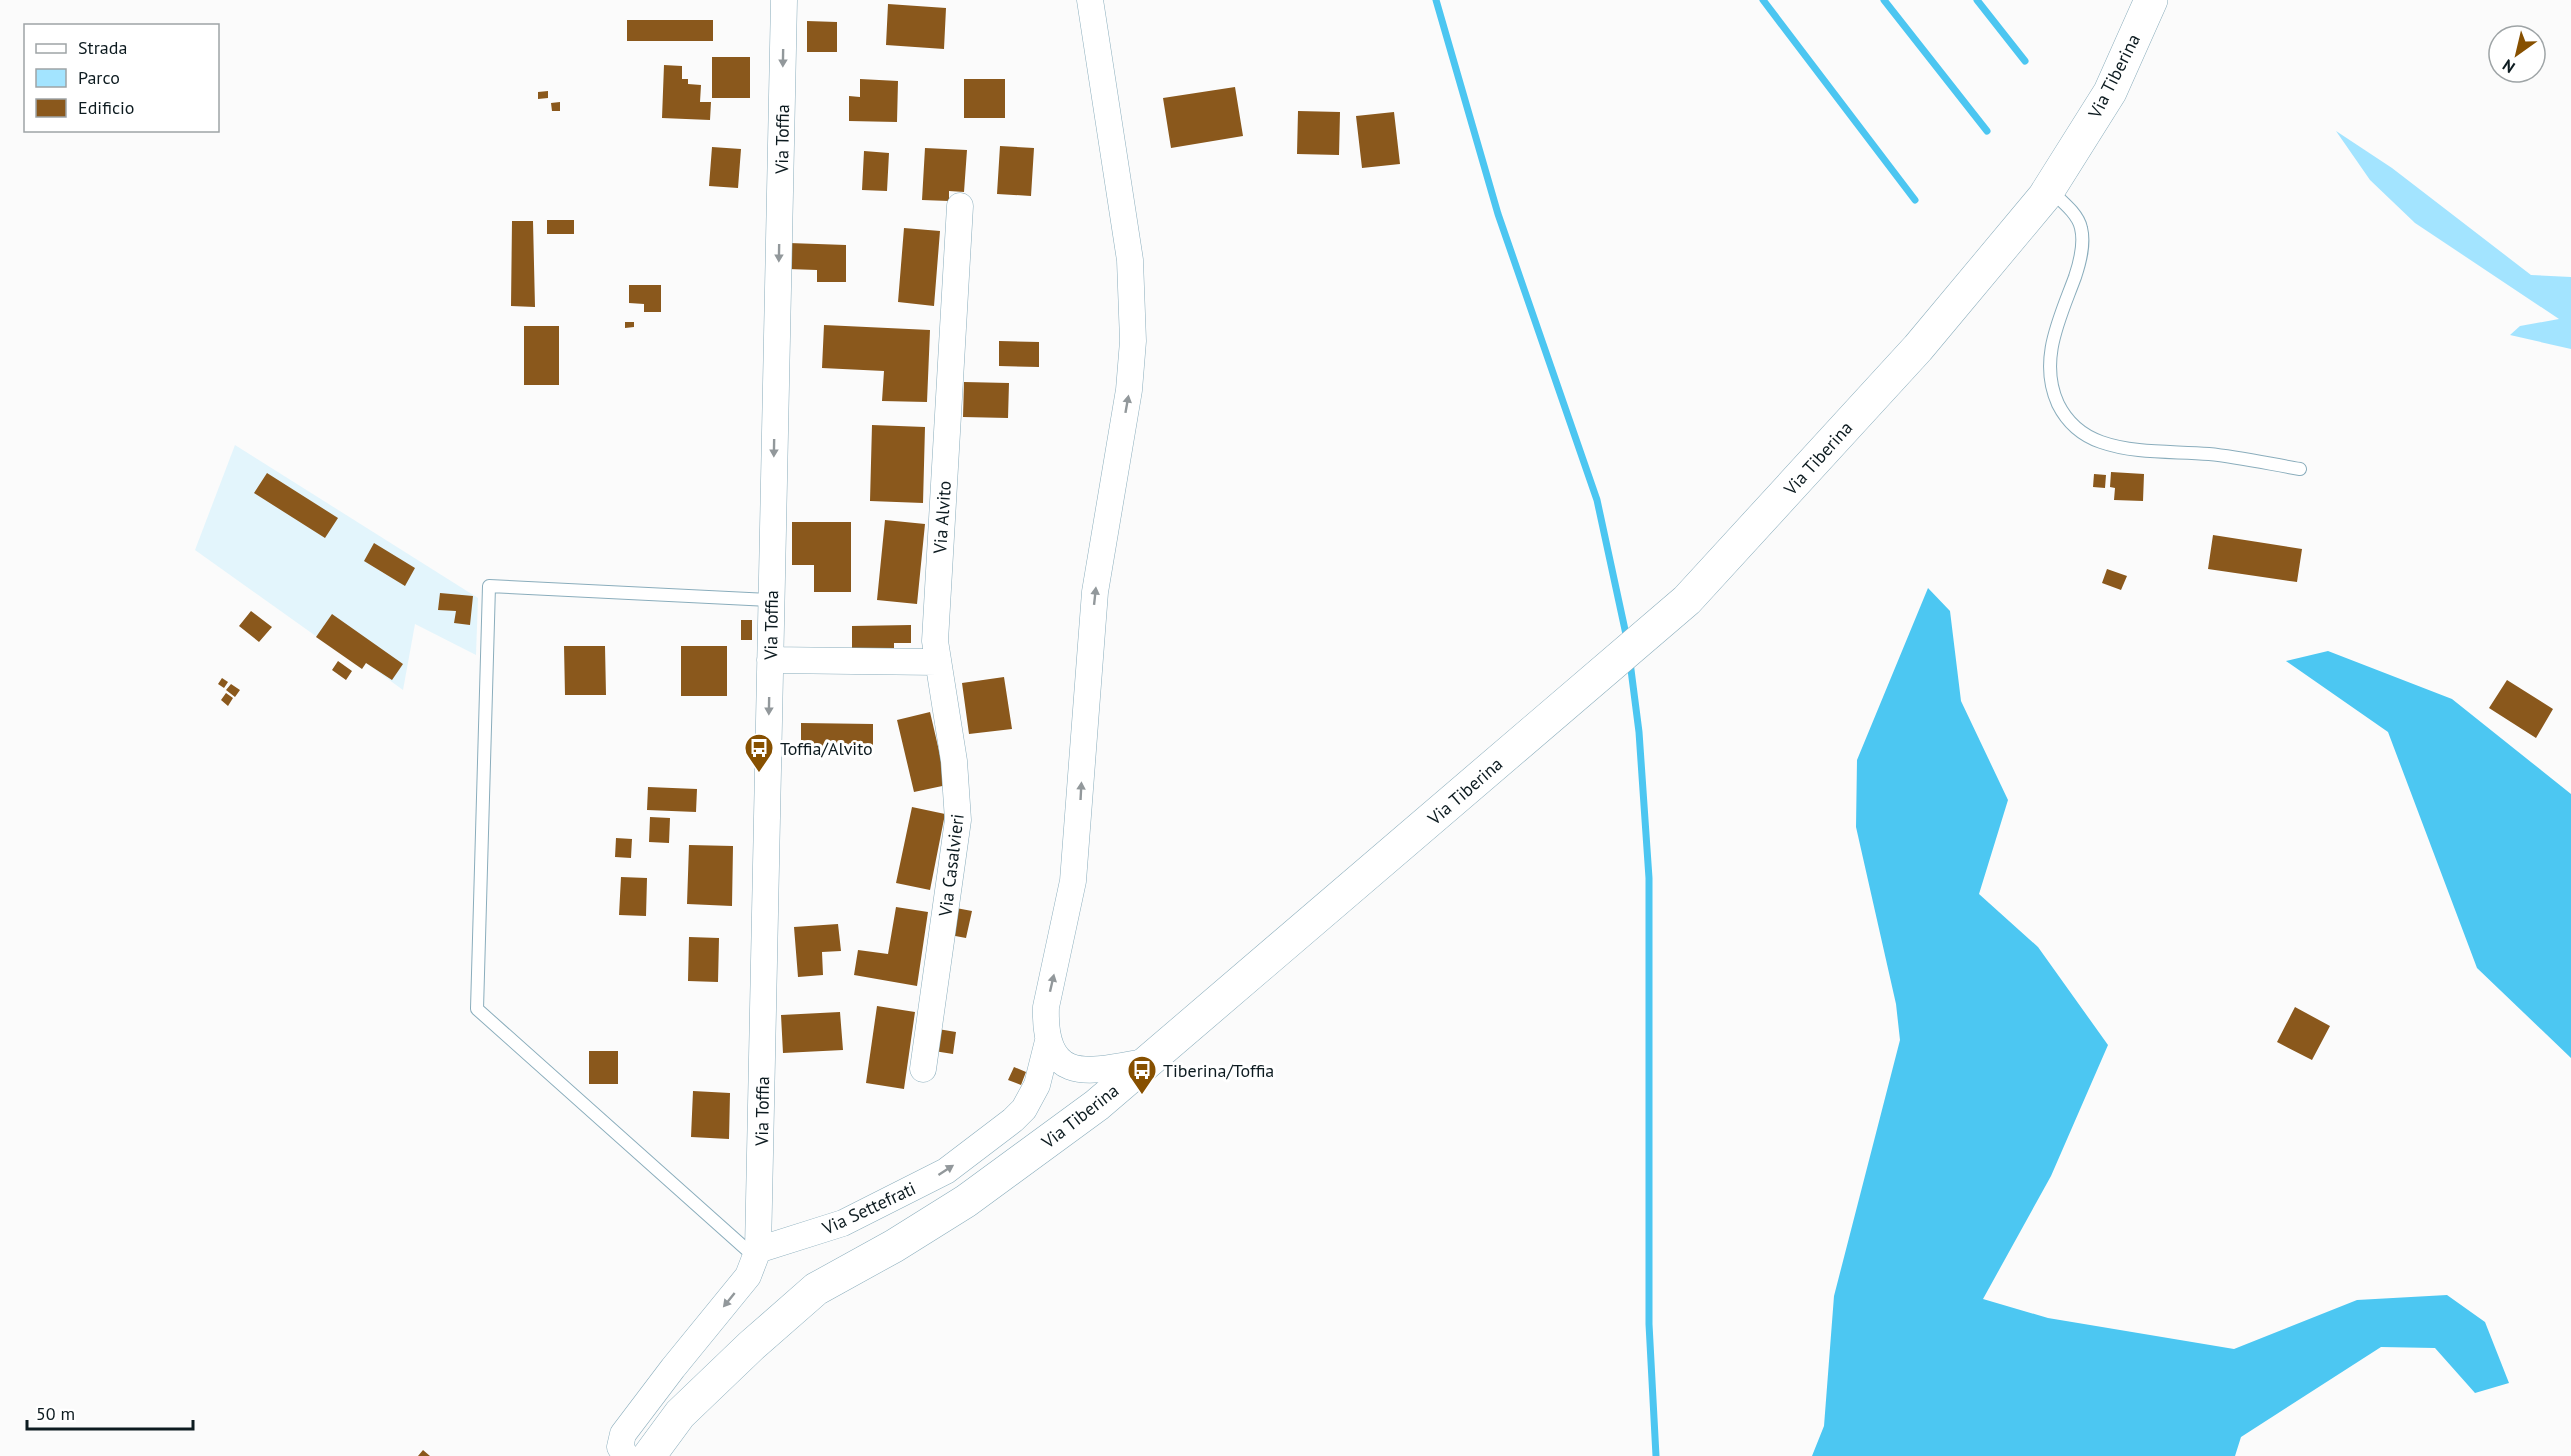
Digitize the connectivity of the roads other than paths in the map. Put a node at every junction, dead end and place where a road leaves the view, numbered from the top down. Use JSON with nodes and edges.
{"nodes":[{"id":1,"x":784,"y":0,"type":"edge"},
{"id":2,"x":1090,"y":0,"type":"edge"},
{"id":3,"x":2151,"y":0,"type":"edge"},
{"id":4,"x":2049,"y":189,"type":"junction"},
{"id":5,"x":960,"y":206,"type":"dead end"},
{"id":6,"x":2300,"y":469,"type":"dead end"},
{"id":7,"x":771,"y":600,"type":"junction"},
{"id":8,"x":770,"y":660,"type":"junction"},
{"id":9,"x":937,"y":662,"type":"junction"},
{"id":10,"x":1048,"y":1041,"type":"junction"},
{"id":11,"x":1149,"y":1062,"type":"junction"},
{"id":12,"x":923,"y":1069,"type":"dead end"},
{"id":13,"x":1077,"y":1070,"type":"junction"},
{"id":14,"x":1097,"y":1105,"type":"junction"},
{"id":15,"x":757,"y":1254,"type":"junction"},
{"id":16,"x":626,"y":1456,"type":"edge"},
{"id":17,"x":649,"y":1456,"type":"edge"}],
"edges":[{"from":1,"to":7,"type":"street","name":"Via Toffia","one_way":true},
{"from":10,"to":2,"type":"street","one_way":true},
{"from":3,"to":4,"type":"main road","name":"Via Tiberina"},
{"from":4,"to":6,"type":"lane"},
{"from":4,"to":11,"type":"main road","name":"Via Tiberina"},
{"from":5,"to":9,"type":"street","name":"Via Alvito"},
{"from":7,"to":8,"type":"street","name":"Via Toffia"},
{"from":7,"to":15,"type":"lane"},
{"from":8,"to":9,"type":"street"},
{"from":8,"to":15,"type":"street","name":"Via Toffia","one_way":true},
{"from":9,"to":12,"type":"street","name":"Via Casalvieri"},
{"from":10,"to":13,"type":"street"},
{"from":15,"to":10,"type":"street","name":"Via Settefrati","one_way":true},
{"from":11,"to":13,"type":"street"},
{"from":11,"to":14,"type":"main road","name":"Via Tiberina"},
{"from":13,"to":14,"type":"street"},
{"from":14,"to":17,"type":"main road","name":"Via Tiberina"},
{"from":15,"to":16,"type":"street","one_way":true}]}
